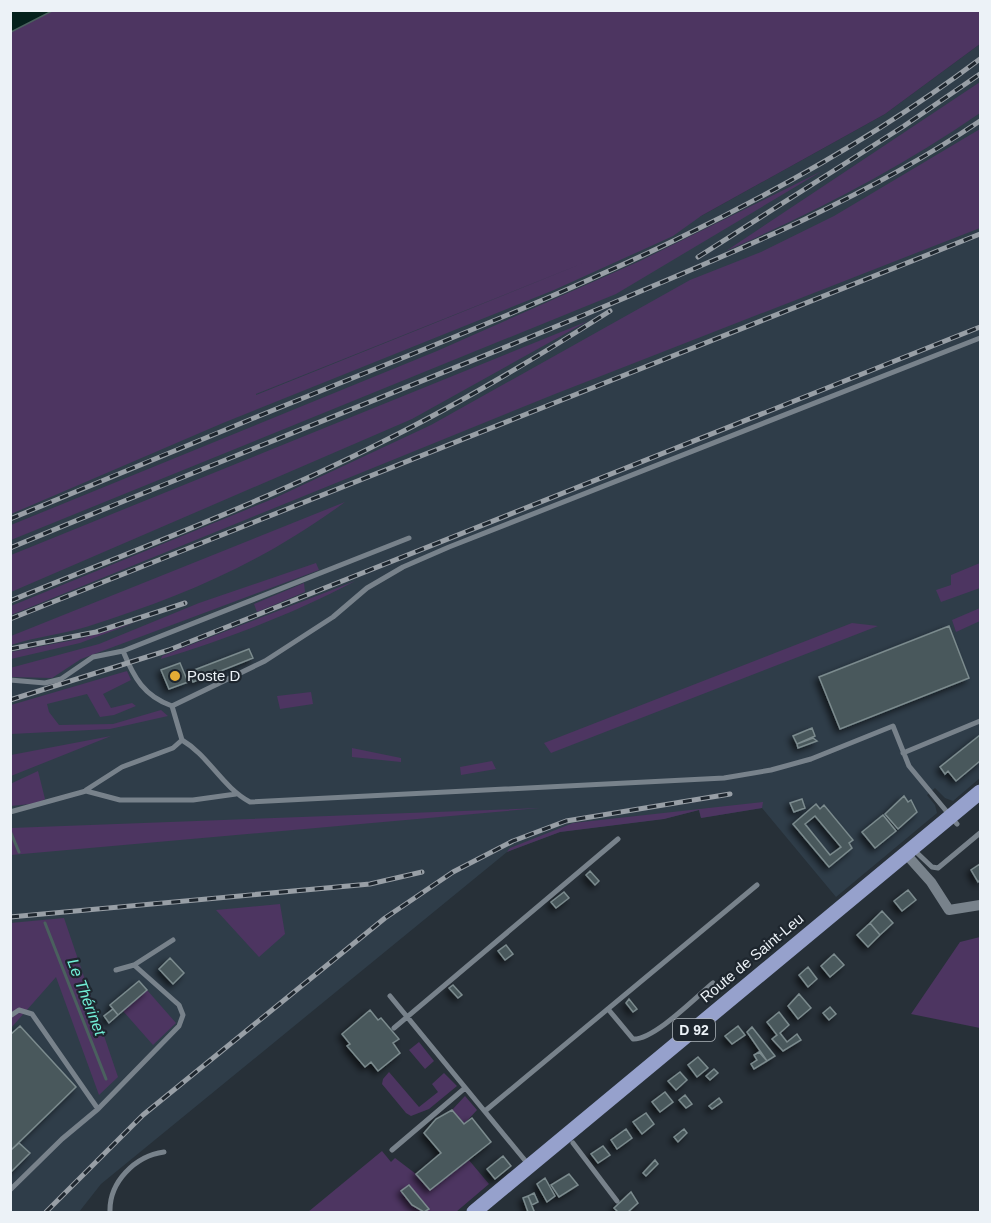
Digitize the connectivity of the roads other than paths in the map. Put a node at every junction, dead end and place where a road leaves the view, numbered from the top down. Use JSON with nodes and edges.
{"nodes":[{"id":1,"x":981,"y":338,"type":"edge"},
{"id":2,"x":409,"y":538,"type":"dead end"},
{"id":3,"x":123,"y":651,"type":"junction"},
{"id":4,"x":10,"y":680,"type":"edge"},
{"id":5,"x":172,"y":706,"type":"junction"},
{"id":6,"x":981,"y":721,"type":"edge"},
{"id":7,"x":182,"y":740,"type":"junction"},
{"id":8,"x":903,"y":753,"type":"junction"},
{"id":9,"x":86,"y":791,"type":"junction"},
{"id":10,"x":981,"y":792,"type":"edge"},
{"id":11,"x":236,"y":794,"type":"junction"},
{"id":12,"x":981,"y":804,"type":"edge"},
{"id":13,"x":10,"y":812,"type":"edge"},
{"id":14,"x":954,"y":820,"type":"junction"},
{"id":15,"x":981,"y":833,"type":"edge"},
{"id":16,"x":618,"y":839,"type":"dead end"},
{"id":17,"x":913,"y":853,"type":"junction"},
{"id":18,"x":757,"y":885,"type":"dead end"},
{"id":19,"x":981,"y":905,"type":"edge"},
{"id":20,"x":173,"y":940,"type":"dead end"},
{"id":21,"x":135,"y":965,"type":"junction"},
{"id":22,"x":116,"y":970,"type":"dead end"},
{"id":23,"x":712,"y":983,"type":"dead end"},
{"id":24,"x":390,"y":996,"type":"dead end"},
{"id":25,"x":608,"y":1009,"type":"junction"},
{"id":26,"x":10,"y":1016,"type":"edge"},
{"id":27,"x":407,"y":1017,"type":"junction"},
{"id":28,"x":394,"y":1028,"type":"dead end"},
{"id":29,"x":465,"y":1088,"type":"junction"},
{"id":30,"x":98,"y":1109,"type":"junction"},
{"id":31,"x":485,"y":1111,"type":"junction"},
{"id":32,"x":573,"y":1143,"type":"junction"},
{"id":33,"x":392,"y":1150,"type":"dead end"},
{"id":34,"x":164,"y":1152,"type":"dead end"},
{"id":35,"x":530,"y":1166,"type":"junction"},
{"id":36,"x":10,"y":1190,"type":"edge"},
{"id":37,"x":617,"y":1201,"type":"dead end"},
{"id":38,"x":110,"y":1212,"type":"edge"},
{"id":39,"x":474,"y":1212,"type":"edge"},
{"id":40,"x":489,"y":1212,"type":"edge"}],
"edges":[{"from":1,"to":5,"type":"lane"},
{"from":2,"to":3,"type":"lane"},
{"from":3,"to":4,"type":"lane"},
{"from":3,"to":5,"type":"lane"},
{"from":5,"to":7,"type":"lane"},
{"from":6,"to":8,"type":"lane"},
{"from":7,"to":9,"type":"lane"},
{"from":7,"to":11,"type":"lane"},
{"from":8,"to":11,"type":"lane"},
{"from":8,"to":14,"type":"lane"},
{"from":9,"to":11,"type":"lane"},
{"from":9,"to":13,"type":"lane"},
{"from":10,"to":14,"type":"main road","number":"D 92"},
{"from":12,"to":14,"type":"main road","number":"D 92"},
{"from":14,"to":17,"type":"main road","number":"D 92"},
{"from":15,"to":17,"type":"lane"},
{"from":16,"to":27,"type":"lane"},
{"from":17,"to":19,"type":"street"},
{"from":17,"to":32,"type":"main road","name":"Route de Saint-Leu","number":"D 92"},
{"from":17,"to":35,"type":"main road","name":"Route de Saint-Leu","number":"D 92"},
{"from":18,"to":25,"type":"lane"},
{"from":20,"to":21,"type":"lane"},
{"from":21,"to":22,"type":"lane"},
{"from":21,"to":30,"type":"lane"},
{"from":23,"to":25,"type":"lane"},
{"from":24,"to":27,"type":"lane"},
{"from":25,"to":31,"type":"lane"},
{"from":26,"to":30,"type":"lane"},
{"from":27,"to":28,"type":"lane"},
{"from":27,"to":29,"type":"lane"},
{"from":29,"to":31,"type":"lane"},
{"from":29,"to":33,"type":"lane"},
{"from":30,"to":36,"type":"lane"},
{"from":31,"to":35,"type":"lane"},
{"from":32,"to":37,"type":"lane"},
{"from":32,"to":40,"type":"main road","name":"Route de Saint-Leu","number":"D 92"},
{"from":34,"to":38,"type":"lane"},
{"from":35,"to":39,"type":"main road","name":"Route de Saint-Leu","number":"D 92"}]}
